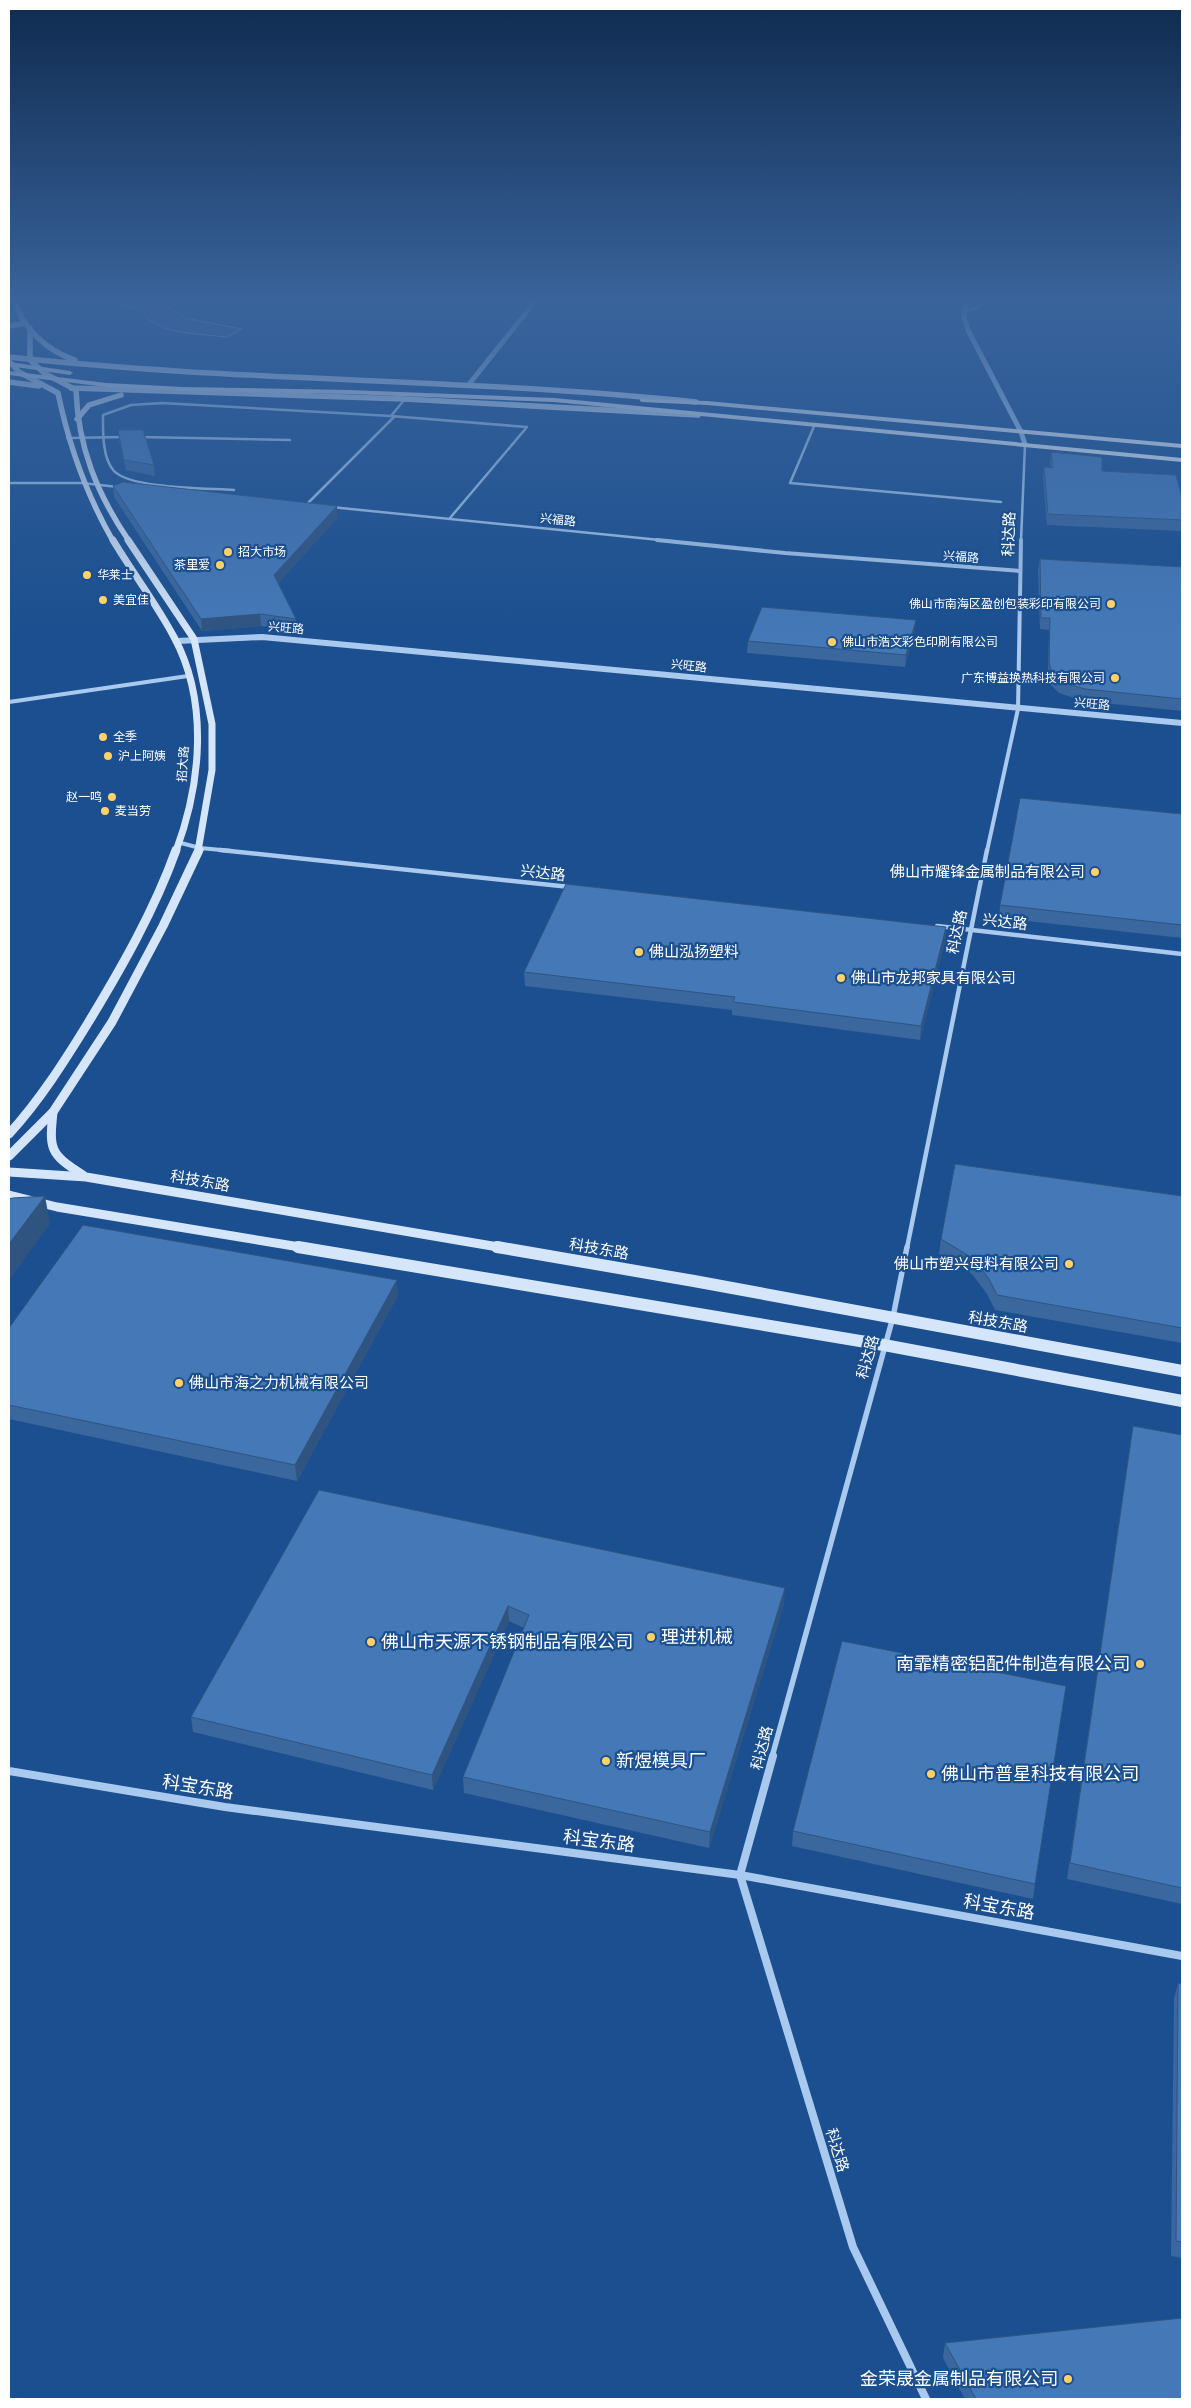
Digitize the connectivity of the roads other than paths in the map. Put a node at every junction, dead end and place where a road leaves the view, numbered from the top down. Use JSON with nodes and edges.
{"nodes":[{"id":1,"x":62,"y":411,"type":"edge"},
{"id":2,"x":77,"y":411,"type":"edge"},
{"id":3,"x":81,"y":411,"type":"edge"},
{"id":4,"x":109,"y":411,"type":"edge"},
{"id":5,"x":340,"y":411,"type":"edge"},
{"id":6,"x":394,"y":411,"type":"edge"},
{"id":7,"x":638,"y":411,"type":"edge"},
{"id":8,"x":681,"y":411,"type":"edge"},
{"id":9,"x":798,"y":411,"type":"edge"},
{"id":10,"x":1011,"y":411,"type":"edge"},
{"id":11,"x":390,"y":416,"type":"junction"},
{"id":12,"x":395,"y":416,"type":"junction"},
{"id":13,"x":744,"y":417,"type":"junction"},
{"id":14,"x":77,"y":420,"type":"junction"},
{"id":15,"x":815,"y":424,"type":"junction"},
{"id":16,"x":958,"y":426,"type":"junction"},
{"id":17,"x":1022,"y":432,"type":"junction"},
{"id":18,"x":82,"y":437,"type":"junction"},
{"id":19,"x":103,"y":437,"type":"junction"},
{"id":20,"x":956,"y":437,"type":"junction"},
{"id":21,"x":67,"y":438,"type":"junction"},
{"id":22,"x":1075,"y":438,"type":"junction"},
{"id":23,"x":290,"y":440,"type":"dead end"},
{"id":24,"x":1025,"y":444,"type":"junction"},
{"id":25,"x":1182,"y":446,"type":"edge"},
{"id":26,"x":1182,"y":451,"type":"edge"},
{"id":27,"x":1159,"y":458,"type":"junction"},
{"id":28,"x":1182,"y":460,"type":"edge"},
{"id":29,"x":1182,"y":465,"type":"edge"},
{"id":30,"x":9,"y":483,"type":"edge"},
{"id":31,"x":82,"y":483,"type":"junction"},
{"id":32,"x":95,"y":484,"type":"junction"},
{"id":33,"x":124,"y":487,"type":"edge"},
{"id":34,"x":153,"y":490,"type":"edge"},
{"id":35,"x":234,"y":490,"type":"dead end"},
{"id":36,"x":192,"y":494,"type":"edge"},
{"id":37,"x":1001,"y":502,"type":"dead end"},
{"id":38,"x":298,"y":504,"type":"edge"},
{"id":39,"x":308,"y":504,"type":"junction"},
{"id":40,"x":317,"y":505,"type":"edge"},
{"id":41,"x":326,"y":506,"type":"edge"},
{"id":42,"x":450,"y":518,"type":"junction"},
{"id":43,"x":1020,"y":571,"type":"junction"},
{"id":44,"x":194,"y":639,"type":"junction"},
{"id":45,"x":177,"y":642,"type":"junction"},
{"id":46,"x":188,"y":676,"type":"junction"},
{"id":47,"x":9,"y":702,"type":"edge"},
{"id":48,"x":1018,"y":709,"type":"junction"},
{"id":49,"x":1182,"y":723,"type":"edge"},
{"id":50,"x":181,"y":843,"type":"junction"},
{"id":51,"x":200,"y":848,"type":"junction"},
{"id":52,"x":575,"y":888,"type":"edge"},
{"id":53,"x":931,"y":925,"type":"edge"},
{"id":54,"x":970,"y":930,"type":"junction"},
{"id":55,"x":1182,"y":954,"type":"edge"},
{"id":56,"x":54,"y":1112,"type":"junction"},
{"id":57,"x":9,"y":1134,"type":"edge"},
{"id":58,"x":9,"y":1156,"type":"edge"},
{"id":59,"x":9,"y":1172,"type":"edge"},
{"id":60,"x":86,"y":1177,"type":"junction"},
{"id":61,"x":9,"y":1195,"type":"edge"},
{"id":62,"x":57,"y":1207,"type":"junction"},
{"id":63,"x":28,"y":1212,"type":"edge"},
{"id":64,"x":893,"y":1317,"type":"junction"},
{"id":65,"x":884,"y":1345,"type":"junction"},
{"id":66,"x":1182,"y":1371,"type":"edge"},
{"id":67,"x":1182,"y":1401,"type":"edge"},
{"id":68,"x":9,"y":1770,"type":"edge"},
{"id":69,"x":740,"y":1875,"type":"junction"},
{"id":70,"x":1182,"y":1956,"type":"edge"},
{"id":71,"x":926,"y":2399,"type":"edge"}],
"edges":[{"from":1,"to":21,"type":"main road","name":"招大路"},
{"from":2,"to":14,"type":"main road","name":"招大路"},
{"from":3,"to":14,"type":"main road"},
{"from":4,"to":19,"type":"street"},
{"from":5,"to":11,"type":"street"},
{"from":6,"to":11,"type":"street"},
{"from":7,"to":13,"type":"main road"},
{"from":8,"to":13,"type":"main road"},
{"from":9,"to":16,"type":"main road"},
{"from":10,"to":17,"type":"street","name":"科达路"},
{"from":11,"to":12,"type":"street"},
{"from":12,"to":39,"type":"street"},
{"from":12,"to":42,"type":"street"},
{"from":13,"to":15,"type":"main road"},
{"from":14,"to":18,"type":"main road","name":"招大路"},
{"from":15,"to":20,"type":"main road"},
{"from":15,"to":37,"type":"street"},
{"from":16,"to":17,"type":"main road"},
{"from":16,"to":20,"type":"main road"},
{"from":17,"to":22,"type":"main road"},
{"from":17,"to":24,"type":"street","name":"科达路"},
{"from":18,"to":19,"type":"street"},
{"from":18,"to":21,"type":"street"},
{"from":18,"to":32,"type":"main road","name":"招大路"},
{"from":19,"to":23,"type":"street"},
{"from":19,"to":35,"type":"street"},
{"from":20,"to":24,"type":"main road"},
{"from":21,"to":31,"type":"main road","name":"招大路"},
{"from":22,"to":25,"type":"main road"},
{"from":22,"to":26,"type":"main road"},
{"from":24,"to":27,"type":"main road"},
{"from":24,"to":43,"type":"street","name":"科达路"},
{"from":27,"to":28,"type":"main road"},
{"from":27,"to":29,"type":"main road"},
{"from":30,"to":31,"type":"street"},
{"from":31,"to":32,"type":"street"},
{"from":31,"to":45,"type":"main road","name":"招大路"},
{"from":32,"to":33,"type":"street"},
{"from":32,"to":44,"type":"main road","name":"招大路"},
{"from":34,"to":36,"type":"street"},
{"from":38,"to":39,"type":"street"},
{"from":39,"to":40,"type":"street"},
{"from":41,"to":42,"type":"street","name":"兴福路"},
{"from":42,"to":43,"type":"street","name":"兴福路"},
{"from":43,"to":48,"type":"street","name":"科达路"},
{"from":44,"to":45,"type":"street","name":"兴旺路"},
{"from":44,"to":48,"type":"street","name":"兴旺路"},
{"from":44,"to":51,"type":"main road","name":"招大路"},
{"from":45,"to":46,"type":"main road","name":"招大路"},
{"from":46,"to":47,"type":"street"},
{"from":46,"to":50,"type":"main road","name":"招大路"},
{"from":48,"to":49,"type":"street","name":"兴旺路"},
{"from":48,"to":54,"type":"street","name":"科达路"},
{"from":50,"to":51,"type":"street","name":"兴达路"},
{"from":50,"to":57,"type":"main road","name":"招大路"},
{"from":51,"to":52,"type":"street","name":"兴达路"},
{"from":51,"to":56,"type":"main road","name":"招大路"},
{"from":53,"to":54,"type":"street","name":"兴达路"},
{"from":54,"to":55,"type":"street","name":"兴达路"},
{"from":54,"to":64,"type":"street","name":"科达路"},
{"from":56,"to":58,"type":"main road","name":"招大路"},
{"from":56,"to":60,"type":"main road"},
{"from":59,"to":60,"type":"main road","name":"科技东路"},
{"from":60,"to":64,"type":"main road","name":"科技东路"},
{"from":61,"to":62,"type":"main road"},
{"from":62,"to":63,"type":"main road"},
{"from":62,"to":65,"type":"main road"},
{"from":64,"to":65,"type":"street","name":"科达路"},
{"from":64,"to":66,"type":"main road","name":"科技东路"},
{"from":65,"to":67,"type":"main road"},
{"from":65,"to":69,"type":"street","name":"科达路"},
{"from":68,"to":69,"type":"street","name":"科宝东路"},
{"from":69,"to":70,"type":"street","name":"科宝东路"},
{"from":69,"to":71,"type":"street","name":"科达路"}]}
